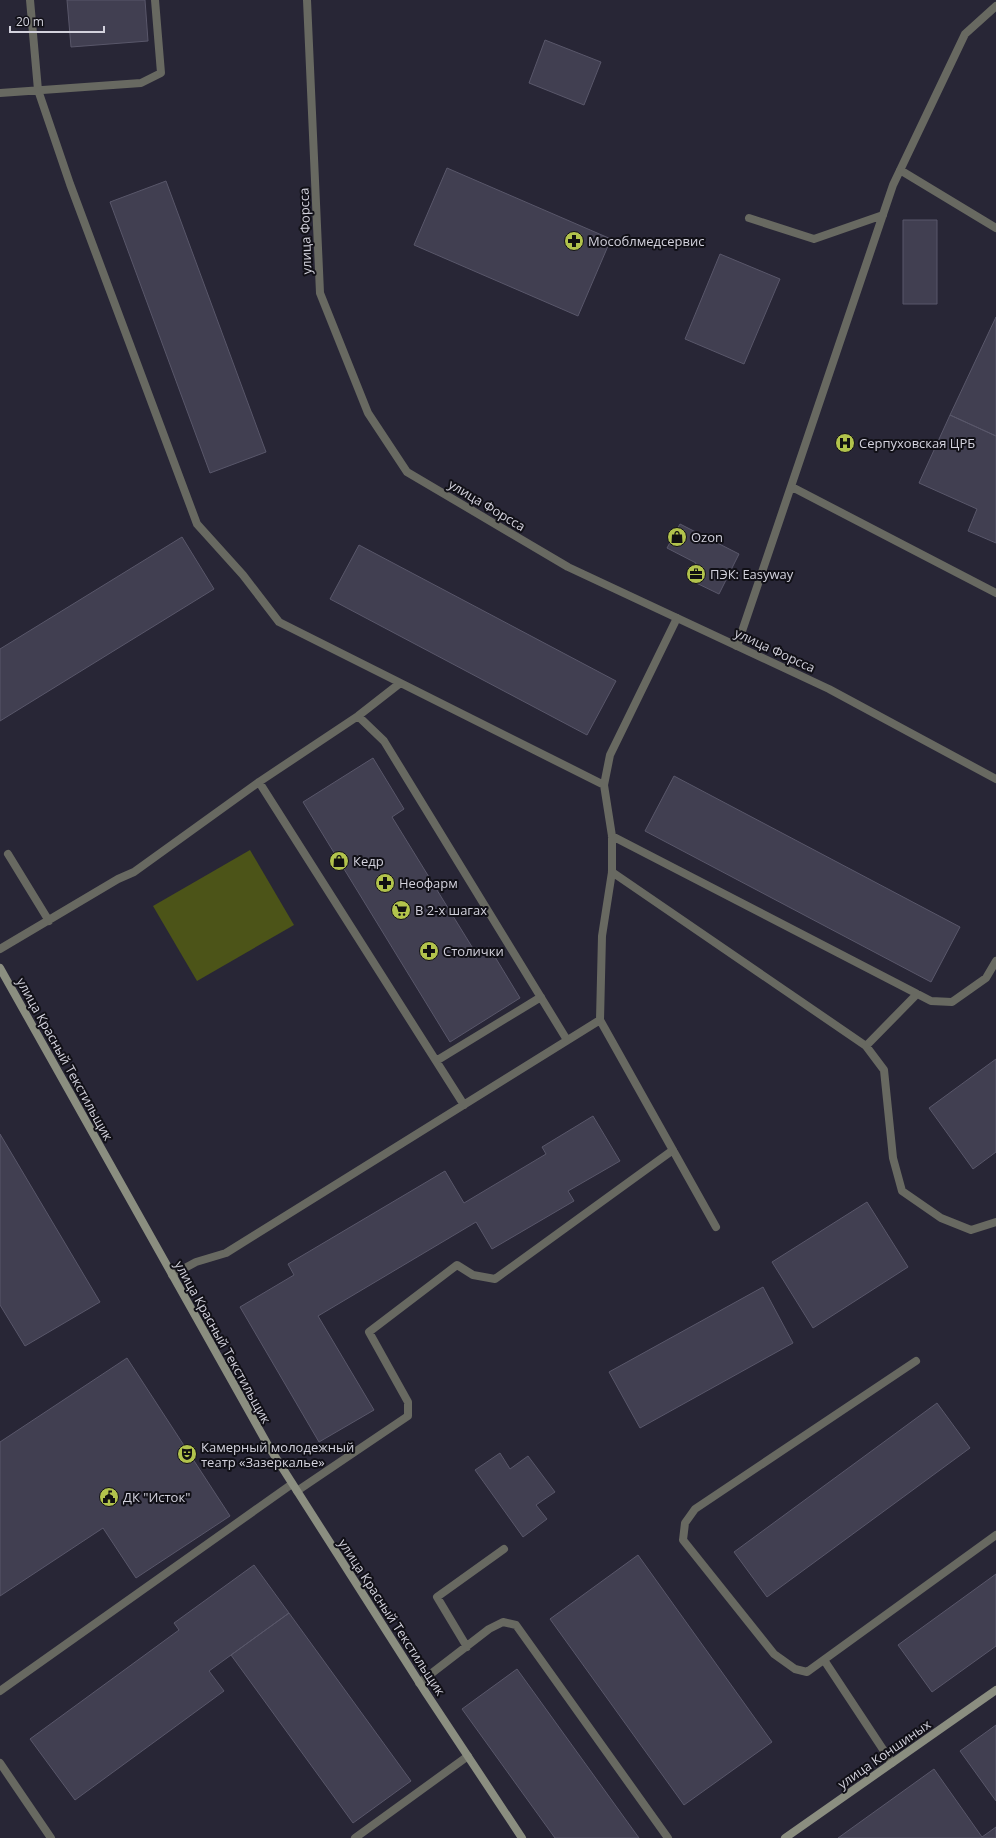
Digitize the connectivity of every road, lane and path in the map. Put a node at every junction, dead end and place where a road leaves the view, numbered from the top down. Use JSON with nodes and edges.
{"nodes":[{"id":1,"x":30,"y":0,"type":"edge"},
{"id":2,"x":155,"y":0,"type":"edge"},
{"id":3,"x":307,"y":0,"type":"edge"},
{"id":4,"x":996,"y":6,"type":"edge"},
{"id":5,"x":38,"y":90,"type":"junction"},
{"id":6,"x":0,"y":93,"type":"edge"},
{"id":7,"x":900,"y":170,"type":"junction"},
{"id":8,"x":883,"y":215,"type":"junction"},
{"id":9,"x":749,"y":218,"type":"dead end"},
{"id":10,"x":996,"y":228,"type":"edge"},
{"id":11,"x":792,"y":487,"type":"junction"},
{"id":12,"x":996,"y":593,"type":"edge"},
{"id":13,"x":677,"y":618,"type":"junction"},
{"id":14,"x":737,"y":646,"type":"junction"},
{"id":15,"x":399,"y":684,"type":"junction"},
{"id":16,"x":358,"y":716,"type":"junction"},
{"id":17,"x":996,"y":779,"type":"edge"},
{"id":18,"x":259,"y":782,"type":"junction"},
{"id":19,"x":604,"y":785,"type":"junction"},
{"id":20,"x":612,"y":836,"type":"junction"},
{"id":21,"x":8,"y":854,"type":"dead end"},
{"id":22,"x":612,"y":872,"type":"junction"},
{"id":23,"x":48,"y":921,"type":"junction"},
{"id":24,"x":0,"y":949,"type":"edge"},
{"id":25,"x":996,"y":961,"type":"edge"},
{"id":26,"x":0,"y":968,"type":"edge"},
{"id":27,"x":917,"y":994,"type":"junction"},
{"id":28,"x":541,"y":997,"type":"junction"},
{"id":29,"x":600,"y":1020,"type":"junction"},
{"id":30,"x":567,"y":1040,"type":"junction"},
{"id":31,"x":866,"y":1046,"type":"junction"},
{"id":32,"x":436,"y":1061,"type":"junction"},
{"id":33,"x":464,"y":1105,"type":"junction"},
{"id":34,"x":673,"y":1150,"type":"junction"},
{"id":35,"x":996,"y":1222,"type":"edge"},
{"id":36,"x":716,"y":1227,"type":"dead end"},
{"id":37,"x":172,"y":1275,"type":"junction"},
{"id":38,"x":916,"y":1361,"type":"dead end"},
{"id":39,"x":295,"y":1488,"type":"junction"},
{"id":40,"x":996,"y":1535,"type":"edge"},
{"id":41,"x":504,"y":1549,"type":"dead end"},
{"id":42,"x":467,"y":1647,"type":"junction"},
{"id":43,"x":824,"y":1660,"type":"junction"},
{"id":44,"x":419,"y":1683,"type":"junction"},
{"id":45,"x":996,"y":1690,"type":"edge"},
{"id":46,"x":0,"y":1691,"type":"edge"},
{"id":47,"x":468,"y":1756,"type":"junction"},
{"id":48,"x":0,"y":1763,"type":"edge"},
{"id":49,"x":892,"y":1763,"type":"junction"},
{"id":50,"x":51,"y":1838,"type":"edge"},
{"id":51,"x":355,"y":1838,"type":"edge"},
{"id":52,"x":522,"y":1838,"type":"edge"},
{"id":53,"x":668,"y":1838,"type":"edge"},
{"id":54,"x":785,"y":1838,"type":"edge"}],
"edges":[{"from":1,"to":5,"type":"street"},
{"from":2,"to":5,"type":"street"},
{"from":3,"to":13,"type":"street","name":"улица Форсса"},
{"from":4,"to":7,"type":"street"},
{"from":5,"to":6,"type":"street"},
{"from":5,"to":15,"type":"street"},
{"from":7,"to":8,"type":"street"},
{"from":7,"to":10,"type":"street"},
{"from":8,"to":9,"type":"street"},
{"from":8,"to":11,"type":"street"},
{"from":11,"to":12,"type":"street"},
{"from":11,"to":14,"type":"street"},
{"from":13,"to":14,"type":"street","name":"улица Форсса"},
{"from":13,"to":19,"type":"street"},
{"from":14,"to":17,"type":"street","name":"улица Форсса"},
{"from":15,"to":16,"type":"street"},
{"from":15,"to":19,"type":"street"},
{"from":16,"to":18,"type":"street"},
{"from":16,"to":28,"type":"street"},
{"from":18,"to":23,"type":"street"},
{"from":18,"to":32,"type":"street"},
{"from":19,"to":20,"type":"street"},
{"from":20,"to":22,"type":"street"},
{"from":20,"to":27,"type":"street"},
{"from":21,"to":23,"type":"street"},
{"from":22,"to":29,"type":"street"},
{"from":22,"to":31,"type":"street"},
{"from":23,"to":24,"type":"street"},
{"from":25,"to":27,"type":"street"},
{"from":26,"to":37,"type":"street","name":"улица Красный Текстильщик"},
{"from":27,"to":31,"type":"street"},
{"from":28,"to":30,"type":"street"},
{"from":28,"to":32,"type":"street"},
{"from":29,"to":30,"type":"street"},
{"from":29,"to":34,"type":"street"},
{"from":30,"to":33,"type":"street"},
{"from":31,"to":35,"type":"street"},
{"from":32,"to":33,"type":"street"},
{"from":33,"to":37,"type":"street"},
{"from":34,"to":36,"type":"street"},
{"from":34,"to":39,"type":"street"},
{"from":37,"to":39,"type":"street","name":"улица Красный Текстильщик"},
{"from":38,"to":43,"type":"street"},
{"from":39,"to":44,"type":"street","name":"улица Красный Текстильщик"},
{"from":39,"to":46,"type":"street"},
{"from":40,"to":43,"type":"street"},
{"from":41,"to":42,"type":"street"},
{"from":42,"to":44,"type":"street"},
{"from":42,"to":53,"type":"street"},
{"from":43,"to":49,"type":"street"},
{"from":44,"to":47,"type":"street","name":"улица Красный Текстильщик"},
{"from":45,"to":49,"type":"street","name":"улица Коншиных"},
{"from":47,"to":51,"type":"street"},
{"from":47,"to":52,"type":"street","name":"улица Красный Текстильщик"},
{"from":48,"to":50,"type":"street"},
{"from":49,"to":54,"type":"street","name":"улица Коншиных"}]}
